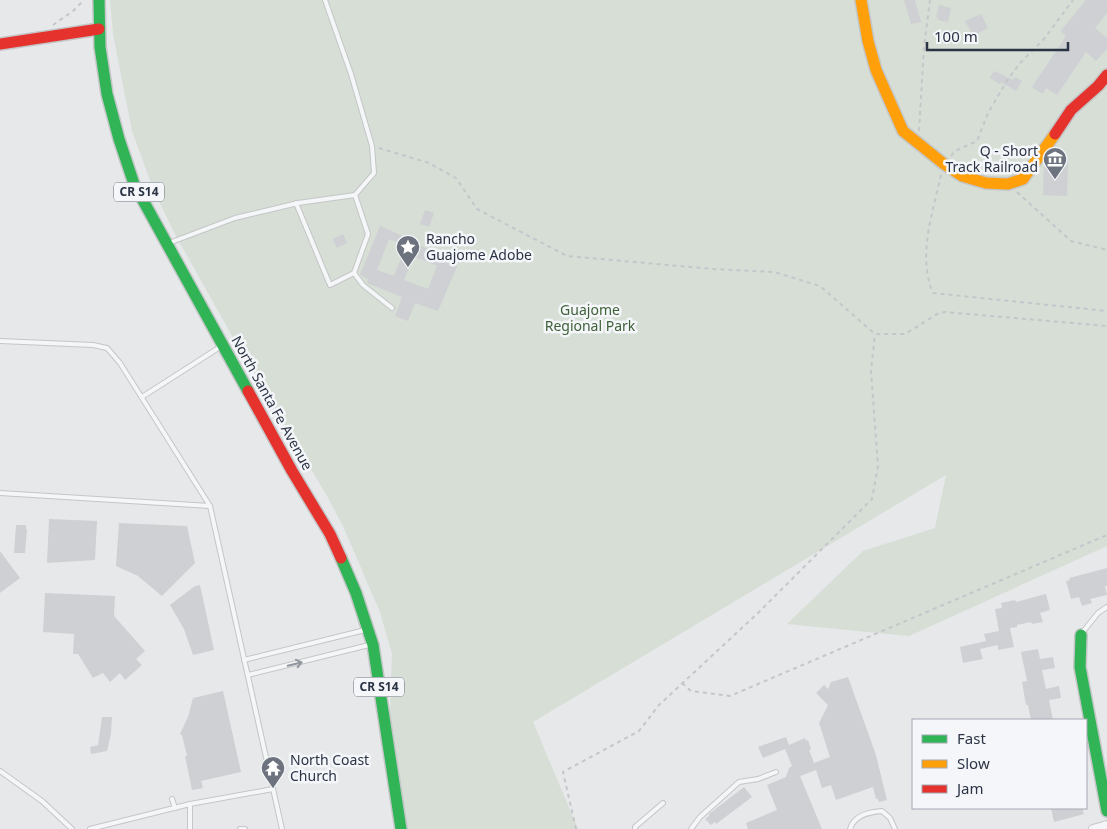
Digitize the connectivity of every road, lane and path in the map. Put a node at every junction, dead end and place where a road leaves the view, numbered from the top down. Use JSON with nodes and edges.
{"nodes":[{"id":1,"x":84,"y":0,"type":"edge"},
{"id":2,"x":325,"y":0,"type":"edge"},
{"id":3,"x":861,"y":0,"type":"edge"},
{"id":4,"x":930,"y":0,"type":"edge"},
{"id":5,"x":1073,"y":0,"type":"edge"},
{"id":6,"x":100,"y":1,"type":"edge"},
{"id":7,"x":50,"y":27,"type":"dead end"},
{"id":8,"x":99,"y":28,"type":"junction"},
{"id":9,"x":0,"y":44,"type":"edge"},
{"id":10,"x":1107,"y":75,"type":"edge"},
{"id":11,"x":919,"y":143,"type":"junction"},
{"id":12,"x":372,"y":146,"type":"junction"},
{"id":13,"x":944,"y":164,"type":"junction"},
{"id":14,"x":1008,"y":184,"type":"junction"},
{"id":15,"x":355,"y":195,"type":"junction"},
{"id":16,"x":296,"y":204,"type":"junction"},
{"id":17,"x":167,"y":244,"type":"junction"},
{"id":18,"x":1107,"y":250,"type":"edge"},
{"id":19,"x":354,"y":273,"type":"junction"},
{"id":20,"x":392,"y":308,"type":"dead end"},
{"id":21,"x":1107,"y":311,"type":"edge"},
{"id":22,"x":1107,"y":326,"type":"edge"},
{"id":23,"x":875,"y":334,"type":"junction"},
{"id":24,"x":0,"y":340,"type":"edge"},
{"id":25,"x":222,"y":345,"type":"junction"},
{"id":26,"x":142,"y":397,"type":"junction"},
{"id":27,"x":0,"y":493,"type":"edge"},
{"id":28,"x":210,"y":506,"type":"junction"},
{"id":29,"x":1107,"y":535,"type":"edge"},
{"id":30,"x":1107,"y":607,"type":"edge"},
{"id":31,"x":367,"y":629,"type":"junction"},
{"id":32,"x":1080,"y":635,"type":"joint"},
{"id":33,"x":373,"y":645,"type":"junction"},
{"id":34,"x":244,"y":660,"type":"junction"},
{"id":35,"x":248,"y":675,"type":"junction"},
{"id":36,"x":682,"y":683,"type":"junction"},
{"id":37,"x":0,"y":771,"type":"edge"},
{"id":38,"x":776,"y":772,"type":"dead end"},
{"id":39,"x":273,"y":789,"type":"junction"},
{"id":40,"x":172,"y":799,"type":"dead end"},
{"id":41,"x":664,"y":803,"type":"dead end"},
{"id":42,"x":190,"y":804,"type":"junction"},
{"id":43,"x":175,"y":808,"type":"junction"},
{"id":44,"x":1107,"y":811,"type":"edge"},
{"id":45,"x":1107,"y":825,"type":"edge"},
{"id":46,"x":72,"y":829,"type":"edge"},
{"id":47,"x":90,"y":829,"type":"edge"},
{"id":48,"x":190,"y":829,"type":"edge"},
{"id":49,"x":240,"y":829,"type":"edge"},
{"id":50,"x":245,"y":829,"type":"edge"},
{"id":51,"x":282,"y":829,"type":"edge"},
{"id":52,"x":401,"y":829,"type":"edge"},
{"id":53,"x":576,"y":829,"type":"edge"},
{"id":54,"x":635,"y":829,"type":"edge"},
{"id":55,"x":691,"y":829,"type":"edge"},
{"id":56,"x":850,"y":829,"type":"edge"},
{"id":57,"x":895,"y":829,"type":"edge"},
{"id":58,"x":1093,"y":829,"type":"edge"}],
"edges":[{"from":1,"to":7,"type":"path"},
{"from":2,"to":12,"type":"lane"},
{"from":3,"to":11,"type":"main road"},
{"from":4,"to":11,"type":"path"},
{"from":5,"to":13,"type":"path"},
{"from":6,"to":8,"type":"main road","name":"North Santa Fe Avenue","number":"CR S14"},
{"from":8,"to":9,"type":"main road"},
{"from":8,"to":17,"type":"main road","name":"North Santa Fe Avenue","number":"CR S14"},
{"from":10,"to":14,"type":"main road"},
{"from":11,"to":13,"type":"main road"},
{"from":12,"to":15,"type":"lane"},
{"from":12,"to":23,"type":"path"},
{"from":13,"to":14,"type":"main road"},
{"from":13,"to":21,"type":"path"},
{"from":14,"to":18,"type":"path"},
{"from":15,"to":16,"type":"lane"},
{"from":15,"to":19,"type":"lane"},
{"from":16,"to":17,"type":"lane"},
{"from":16,"to":19,"type":"lane"},
{"from":17,"to":25,"type":"main road","name":"North Santa Fe Avenue","number":"CR S14"},
{"from":19,"to":20,"type":"lane"},
{"from":22,"to":23,"type":"path"},
{"from":23,"to":36,"type":"path"},
{"from":24,"to":26,"type":"lane"},
{"from":25,"to":26,"type":"lane"},
{"from":25,"to":31,"type":"main road","name":"North Santa Fe Avenue","number":"CR S14"},
{"from":26,"to":28,"type":"lane"},
{"from":27,"to":28,"type":"lane"},
{"from":28,"to":34,"type":"lane"},
{"from":29,"to":36,"type":"path"},
{"from":30,"to":32,"type":"lane"},
{"from":31,"to":33,"type":"main road","name":"North Santa Fe Avenue","number":"CR S14"},
{"from":31,"to":34,"type":"lane"},
{"from":32,"to":44,"type":"main road"},
{"from":35,"to":33,"type":"lane","one_way":true},
{"from":33,"to":52,"type":"main road","name":"North Santa Fe Avenue","number":"CR S14"},
{"from":34,"to":35,"type":"lane"},
{"from":35,"to":39,"type":"lane"},
{"from":36,"to":53,"type":"path"},
{"from":37,"to":46,"type":"lane"},
{"from":38,"to":55,"type":"lane"},
{"from":39,"to":42,"type":"lane"},
{"from":39,"to":51,"type":"lane"},
{"from":40,"to":43,"type":"lane"},
{"from":41,"to":54,"type":"lane"},
{"from":42,"to":43,"type":"lane"},
{"from":42,"to":48,"type":"lane"},
{"from":43,"to":47,"type":"lane"},
{"from":45,"to":58,"type":"street"},
{"from":49,"to":50,"type":"lane"},
{"from":56,"to":57,"type":"lane"}]}
